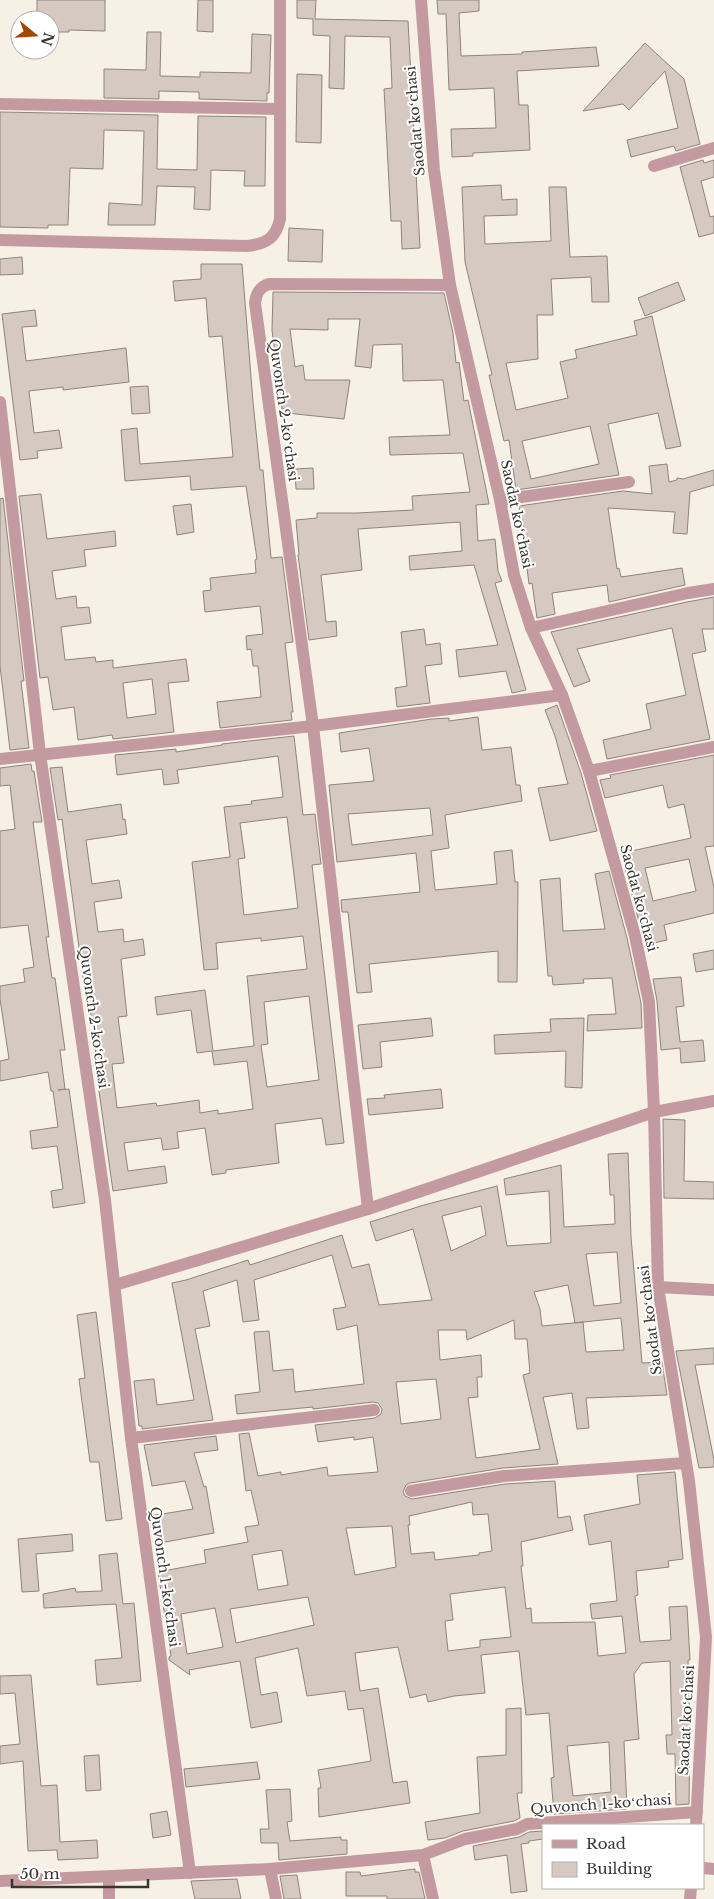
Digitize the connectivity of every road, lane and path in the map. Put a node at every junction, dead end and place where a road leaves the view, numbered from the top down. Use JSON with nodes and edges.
{"nodes":[{"id":1,"x":280,"y":0,"type":"edge"},
{"id":2,"x":421,"y":0,"type":"edge"},
{"id":3,"x":0,"y":104,"type":"edge"},
{"id":4,"x":279,"y":109,"type":"junction"},
{"id":5,"x":714,"y":148,"type":"edge"},
{"id":6,"x":654,"y":166,"type":"dead end"},
{"id":7,"x":0,"y":240,"type":"edge"},
{"id":8,"x":450,"y":285,"type":"junction"},
{"id":9,"x":0,"y":402,"type":"edge"},
{"id":10,"x":629,"y":482,"type":"dead end"},
{"id":11,"x":500,"y":500,"type":"junction"},
{"id":12,"x":714,"y":589,"type":"edge"},
{"id":13,"x":530,"y":628,"type":"junction"},
{"id":14,"x":562,"y":695,"type":"junction"},
{"id":15,"x":313,"y":726,"type":"junction"},
{"id":16,"x":714,"y":746,"type":"edge"},
{"id":17,"x":40,"y":754,"type":"junction"},
{"id":18,"x":0,"y":759,"type":"edge"},
{"id":19,"x":589,"y":771,"type":"junction"},
{"id":20,"x":714,"y":1101,"type":"edge"},
{"id":21,"x":654,"y":1112,"type":"junction"},
{"id":22,"x":368,"y":1209,"type":"junction"},
{"id":23,"x":115,"y":1285,"type":"junction"},
{"id":24,"x":658,"y":1287,"type":"junction"},
{"id":25,"x":714,"y":1290,"type":"edge"},
{"id":26,"x":374,"y":1410,"type":"dead end"},
{"id":27,"x":131,"y":1438,"type":"junction"},
{"id":28,"x":685,"y":1463,"type":"junction"},
{"id":29,"x":411,"y":1491,"type":"dead end"},
{"id":30,"x":696,"y":1819,"type":"edge"},
{"id":31,"x":423,"y":1855,"type":"junction"},
{"id":32,"x":270,"y":1869,"type":"junction"},
{"id":33,"x":190,"y":1873,"type":"junction"},
{"id":34,"x":109,"y":1877,"type":"junction"},
{"id":35,"x":0,"y":1881,"type":"edge"},
{"id":36,"x":110,"y":1899,"type":"edge"},
{"id":37,"x":276,"y":1899,"type":"edge"},
{"id":38,"x":433,"y":1899,"type":"edge"}],
"edges":[{"from":1,"to":4,"type":"street"},
{"from":2,"to":8,"type":"street","name":"Saodat koʻchasi"},
{"from":3,"to":4,"type":"street"},
{"from":4,"to":7,"type":"street"},
{"from":5,"to":6,"type":"street"},
{"from":8,"to":11,"type":"street","name":"Saodat koʻchasi"},
{"from":8,"to":15,"type":"street","name":"Quvonch 2-koʻchasi"},
{"from":9,"to":17,"type":"street","name":"Quvonch 2-koʻchasi"},
{"from":10,"to":11,"type":"street"},
{"from":11,"to":13,"type":"street","name":"Saodat koʻchasi"},
{"from":12,"to":13,"type":"street"},
{"from":13,"to":14,"type":"street","name":"Saodat koʻchasi"},
{"from":14,"to":15,"type":"street"},
{"from":14,"to":19,"type":"street","name":"Saodat koʻchasi"},
{"from":15,"to":17,"type":"street"},
{"from":15,"to":22,"type":"street","name":"Quvonch 2-koʻchasi"},
{"from":16,"to":19,"type":"street"},
{"from":17,"to":18,"type":"street"},
{"from":17,"to":23,"type":"street","name":"Quvonch 2-koʻchasi"},
{"from":19,"to":21,"type":"street","name":"Saodat koʻchasi"},
{"from":20,"to":21,"type":"street"},
{"from":21,"to":22,"type":"street"},
{"from":21,"to":24,"type":"street","name":"Saodat koʻchasi"},
{"from":22,"to":23,"type":"street"},
{"from":23,"to":27,"type":"street","name":"Quvonch 1-koʻchasi"},
{"from":24,"to":25,"type":"street"},
{"from":24,"to":28,"type":"street","name":"Saodat koʻchasi"},
{"from":26,"to":27,"type":"street"},
{"from":27,"to":33,"type":"street","name":"Quvonch 1-koʻchasi"},
{"from":28,"to":29,"type":"street"},
{"from":28,"to":30,"type":"street","name":"Saodat koʻchasi"},
{"from":30,"to":31,"type":"street","name":"Quvonch 1-koʻchasi"},
{"from":31,"to":32,"type":"street","name":"Quvonch 1-koʻchasi"},
{"from":31,"to":38,"type":"street"},
{"from":32,"to":33,"type":"street","name":"Quvonch 1-koʻchasi"},
{"from":32,"to":37,"type":"street"},
{"from":33,"to":34,"type":"street","name":"Quvonch 1-koʻchasi"},
{"from":34,"to":35,"type":"street","name":"Quvonch 1-koʻchasi"},
{"from":34,"to":36,"type":"street"}]}
